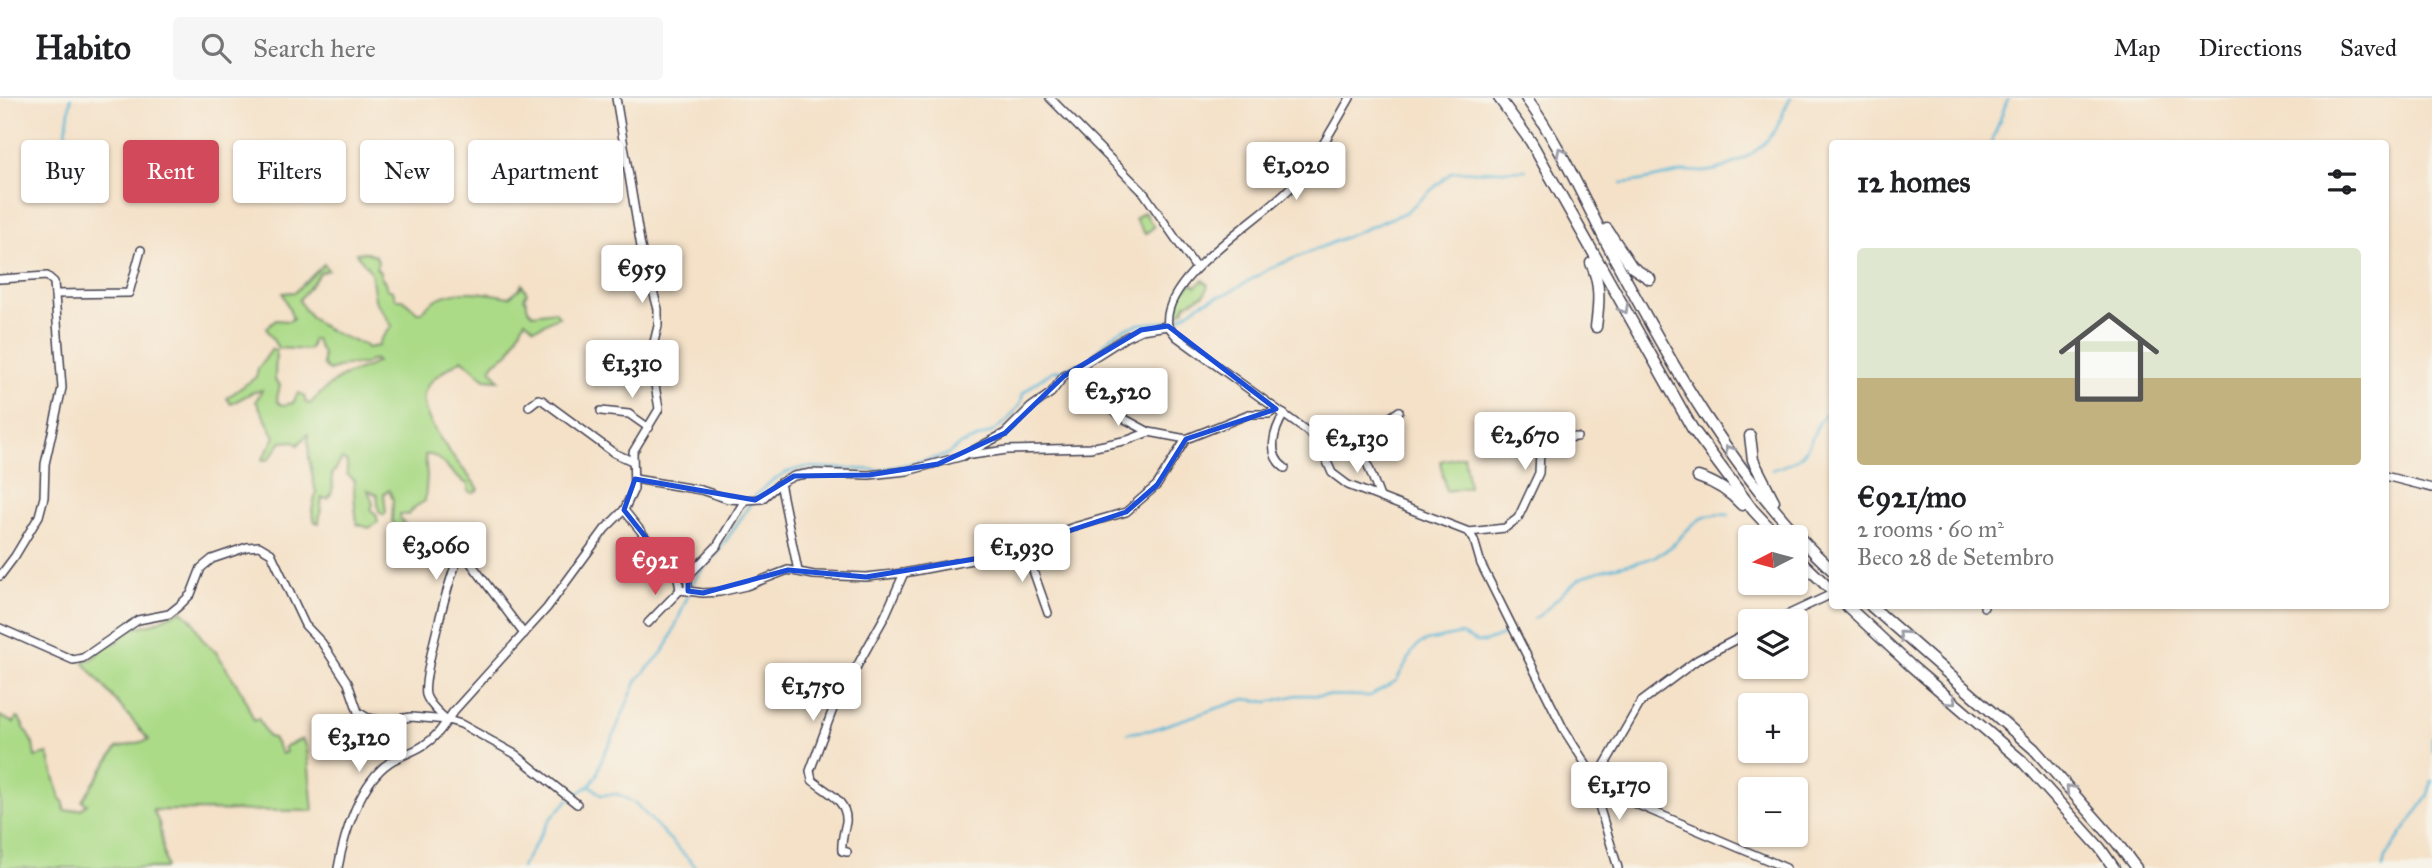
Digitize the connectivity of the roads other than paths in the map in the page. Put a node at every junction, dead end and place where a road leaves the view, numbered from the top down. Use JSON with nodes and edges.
{"nodes":[{"id":1,"x":616,"y":98,"type":"edge"},
{"id":2,"x":1050,"y":98,"type":"edge"},
{"id":3,"x":1350,"y":98,"type":"edge"},
{"id":4,"x":1499,"y":98,"type":"edge"},
{"id":5,"x":1526,"y":98,"type":"edge"},
{"id":6,"x":1585,"y":200,"type":"junction"},
{"id":7,"x":1565,"y":202,"type":"junction"},
{"id":8,"x":141,"y":250,"type":"dead end"},
{"id":9,"x":1196,"y":268,"type":"junction"},
{"id":10,"x":0,"y":279,"type":"edge"},
{"id":11,"x":1650,"y":279,"type":"dead end"},
{"id":12,"x":55,"y":294,"type":"junction"},
{"id":13,"x":1168,"y":326,"type":"junction"},
{"id":14,"x":1595,"y":327,"type":"dead end"},
{"id":15,"x":1071,"y":372,"type":"junction"},
{"id":16,"x":529,"y":406,"type":"dead end"},
{"id":17,"x":1276,"y":409,"type":"junction"},
{"id":18,"x":601,"y":411,"type":"dead end"},
{"id":19,"x":1399,"y":411,"type":"dead end"},
{"id":20,"x":1284,"y":414,"type":"junction"},
{"id":21,"x":649,"y":428,"type":"junction"},
{"id":22,"x":1375,"y":428,"type":"junction"},
{"id":23,"x":1149,"y":432,"type":"junction"},
{"id":24,"x":1750,"y":436,"type":"dead end"},
{"id":25,"x":1577,"y":437,"type":"dead end"},
{"id":26,"x":1186,"y":439,"type":"junction"},
{"id":27,"x":1318,"y":441,"type":"junction"},
{"id":28,"x":1353,"y":443,"type":"junction"},
{"id":29,"x":1387,"y":444,"type":"dead end"},
{"id":30,"x":963,"y":456,"type":"junction"},
{"id":31,"x":632,"y":461,"type":"junction"},
{"id":32,"x":1285,"y":468,"type":"dead end"},
{"id":33,"x":2389,"y":476,"type":"edge"},
{"id":34,"x":1698,"y":477,"type":"dead end"},
{"id":35,"x":635,"y":479,"type":"junction"},
{"id":36,"x":780,"y":483,"type":"junction"},
{"id":37,"x":2432,"y":488,"type":"edge"},
{"id":38,"x":1380,"y":498,"type":"junction"},
{"id":39,"x":750,"y":500,"type":"junction"},
{"id":40,"x":624,"y":510,"type":"junction"},
{"id":41,"x":1762,"y":525,"type":"edge"},
{"id":42,"x":1766,"y":525,"type":"edge"},
{"id":43,"x":1788,"y":525,"type":"edge"},
{"id":44,"x":1789,"y":525,"type":"edge"},
{"id":45,"x":1469,"y":532,"type":"junction"},
{"id":46,"x":455,"y":540,"type":"dead end"},
{"id":47,"x":1024,"y":545,"type":"junction"},
{"id":48,"x":1808,"y":545,"type":"edge"},
{"id":49,"x":467,"y":558,"type":"junction"},
{"id":50,"x":1829,"y":567,"type":"edge"},
{"id":51,"x":1808,"y":568,"type":"edge"},
{"id":52,"x":798,"y":571,"type":"junction"},
{"id":53,"x":904,"y":573,"type":"junction"},
{"id":54,"x":0,"y":576,"type":"edge"},
{"id":55,"x":688,"y":576,"type":"junction"},
{"id":56,"x":678,"y":578,"type":"junction"},
{"id":57,"x":1829,"y":590,"type":"edge"},
{"id":58,"x":687,"y":591,"type":"junction"},
{"id":59,"x":1829,"y":595,"type":"edge"},
{"id":60,"x":1801,"y":609,"type":"edge"},
{"id":61,"x":1850,"y":609,"type":"edge"},
{"id":62,"x":1874,"y":609,"type":"edge"},
{"id":63,"x":1048,"y":613,"type":"dead end"},
{"id":64,"x":648,"y":623,"type":"dead end"},
{"id":65,"x":0,"y":628,"type":"edge"},
{"id":66,"x":524,"y":634,"type":"junction"},
{"id":67,"x":1738,"y":638,"type":"edge"},
{"id":68,"x":448,"y":720,"type":"junction"},
{"id":69,"x":1596,"y":780,"type":"junction"},
{"id":70,"x":577,"y":804,"type":"dead end"},
{"id":71,"x":847,"y":852,"type":"dead end"},
{"id":72,"x":338,"y":868,"type":"edge"},
{"id":73,"x":1618,"y":868,"type":"edge"},
{"id":74,"x":1786,"y":868,"type":"edge"},
{"id":75,"x":2114,"y":868,"type":"edge"},
{"id":76,"x":2136,"y":868,"type":"edge"}],
"edges":[{"from":1,"to":21,"type":"street"},
{"from":2,"to":9,"type":"street"},
{"from":3,"to":9,"type":"street"},
{"from":4,"to":7,"type":"highway"},
{"from":6,"to":5,"type":"highway","one_way":true},
{"from":6,"to":11,"type":"highway"},
{"from":43,"to":6,"type":"highway","one_way":true},
{"from":7,"to":14,"type":"highway"},
{"from":7,"to":42,"type":"highway","one_way":true},
{"from":8,"to":12,"type":"street"},
{"from":9,"to":13,"type":"street"},
{"from":10,"to":12,"type":"street"},
{"from":12,"to":54,"type":"street"},
{"from":13,"to":15,"type":"street"},
{"from":13,"to":17,"type":"street"},
{"from":15,"to":23,"type":"street"},
{"from":15,"to":30,"type":"street"},
{"from":16,"to":31,"type":"street"},
{"from":17,"to":20,"type":"street"},
{"from":17,"to":26,"type":"street"},
{"from":18,"to":21,"type":"street"},
{"from":19,"to":22,"type":"street"},
{"from":20,"to":27,"type":"street"},
{"from":20,"to":32,"type":"street"},
{"from":21,"to":31,"type":"street"},
{"from":22,"to":28,"type":"street"},
{"from":22,"to":29,"type":"street"},
{"from":23,"to":26,"type":"street"},
{"from":23,"to":30,"type":"street"},
{"from":24,"to":44,"type":"highway"},
{"from":25,"to":45,"type":"street"},
{"from":26,"to":47,"type":"street"},
{"from":27,"to":28,"type":"street"},
{"from":27,"to":38,"type":"street"},
{"from":28,"to":38,"type":"street"},
{"from":30,"to":36,"type":"street"},
{"from":31,"to":35,"type":"street"},
{"from":33,"to":37,"type":"street"},
{"from":34,"to":41,"type":"highway"},
{"from":35,"to":39,"type":"street"},
{"from":35,"to":40,"type":"street"},
{"from":36,"to":39,"type":"street"},
{"from":36,"to":52,"type":"street"},
{"from":38,"to":45,"type":"street"},
{"from":39,"to":55,"type":"street"},
{"from":40,"to":56,"type":"street"},
{"from":40,"to":66,"type":"street"},
{"from":45,"to":69,"type":"street"},
{"from":46,"to":49,"type":"street"},
{"from":47,"to":53,"type":"street"},
{"from":47,"to":63,"type":"street"},
{"from":48,"to":50,"type":"highway"},
{"from":49,"to":66,"type":"street"},
{"from":49,"to":68,"type":"street"},
{"from":51,"to":57,"type":"highway"},
{"from":52,"to":53,"type":"street"},
{"from":52,"to":58,"type":"street"},
{"from":53,"to":71,"type":"street"},
{"from":55,"to":56,"type":"street"},
{"from":55,"to":58,"type":"street"},
{"from":56,"to":58,"type":"street"},
{"from":58,"to":64,"type":"street"},
{"from":59,"to":60,"type":"street"},
{"from":61,"to":75,"type":"highway","one_way":true},
{"from":76,"to":62,"type":"highway","one_way":true},
{"from":65,"to":68,"type":"street"},
{"from":66,"to":68,"type":"street"},
{"from":67,"to":69,"type":"street"},
{"from":68,"to":70,"type":"street"},
{"from":68,"to":72,"type":"street"},
{"from":69,"to":73,"type":"street"},
{"from":69,"to":74,"type":"street"}]}
